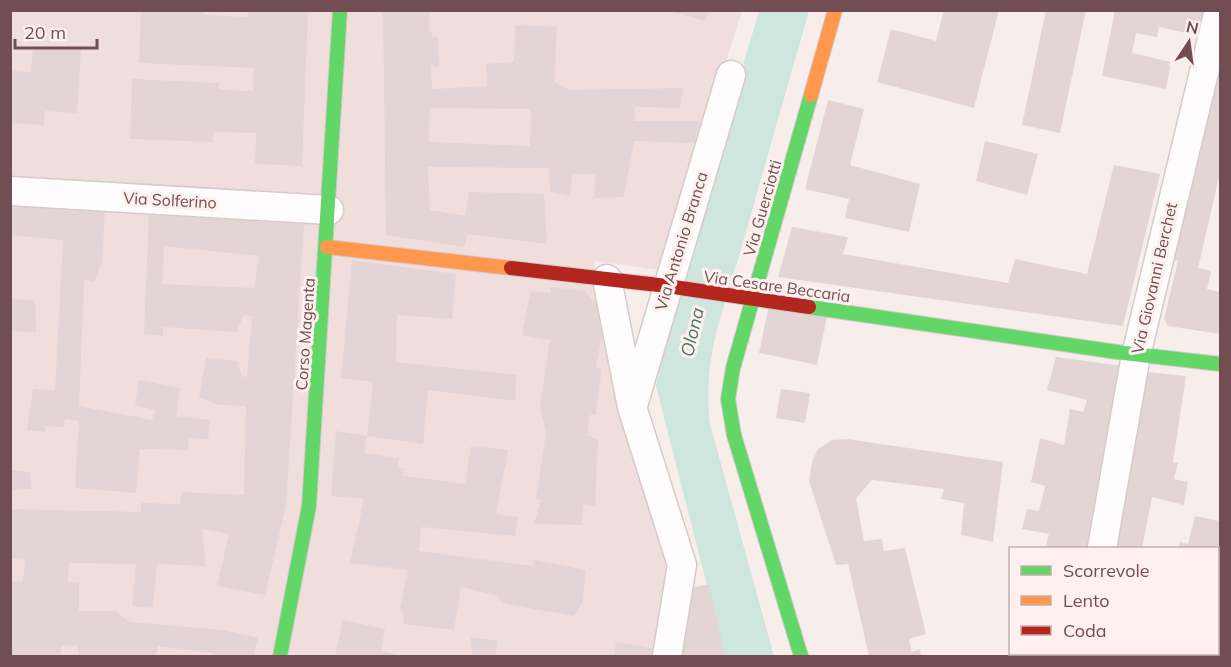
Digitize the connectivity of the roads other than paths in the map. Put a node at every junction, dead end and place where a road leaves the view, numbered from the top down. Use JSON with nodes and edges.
{"nodes":[{"id":1,"x":340,"y":10,"type":"edge"},
{"id":2,"x":835,"y":10,"type":"edge"},
{"id":3,"x":1219,"y":10,"type":"edge"},
{"id":4,"x":731,"y":75,"type":"dead end"},
{"id":5,"x":10,"y":191,"type":"edge"},
{"id":6,"x":329,"y":210,"type":"junction"},
{"id":7,"x":327,"y":247,"type":"junction"},
{"id":8,"x":606,"y":279,"type":"junction"},
{"id":9,"x":673,"y":287,"type":"junction"},
{"id":10,"x":754,"y":299,"type":"junction"},
{"id":11,"x":1136,"y":355,"type":"junction"},
{"id":12,"x":1221,"y":364,"type":"edge"},
{"id":13,"x":632,"y":407,"type":"junction"},
{"id":14,"x":1102,"y":547,"type":"edge"},
{"id":15,"x":280,"y":657,"type":"edge"},
{"id":16,"x":667,"y":657,"type":"edge"},
{"id":17,"x":801,"y":657,"type":"edge"}],
"edges":[{"from":1,"to":6,"type":"street","name":"Corso Magenta"},
{"from":2,"to":10,"type":"street","name":"Via Guerciotti"},
{"from":3,"to":11,"type":"street","name":"Via Giovanni Berchet"},
{"from":4,"to":9,"type":"street","name":"Via Antonio Branca"},
{"from":5,"to":6,"type":"street","name":"Via Solferino"},
{"from":6,"to":7,"type":"street","name":"Corso Magenta"},
{"from":7,"to":8,"type":"street","name":"Via Cesare Beccaria"},
{"from":7,"to":15,"type":"street","name":"Corso Magenta"},
{"from":8,"to":9,"type":"street","name":"Via Cesare Beccaria"},
{"from":8,"to":13,"type":"street"},
{"from":9,"to":10,"type":"street","name":"Via Cesare Beccaria"},
{"from":9,"to":13,"type":"street","name":"Via Antonio Branca"},
{"from":10,"to":11,"type":"street","name":"Via Cesare Beccaria"},
{"from":10,"to":17,"type":"street","name":"Via Guerciotti"},
{"from":11,"to":12,"type":"street","name":"Via Cesare Beccaria"},
{"from":11,"to":14,"type":"street","name":"Via Giovanni Berchet"},
{"from":13,"to":16,"type":"street"}]}
